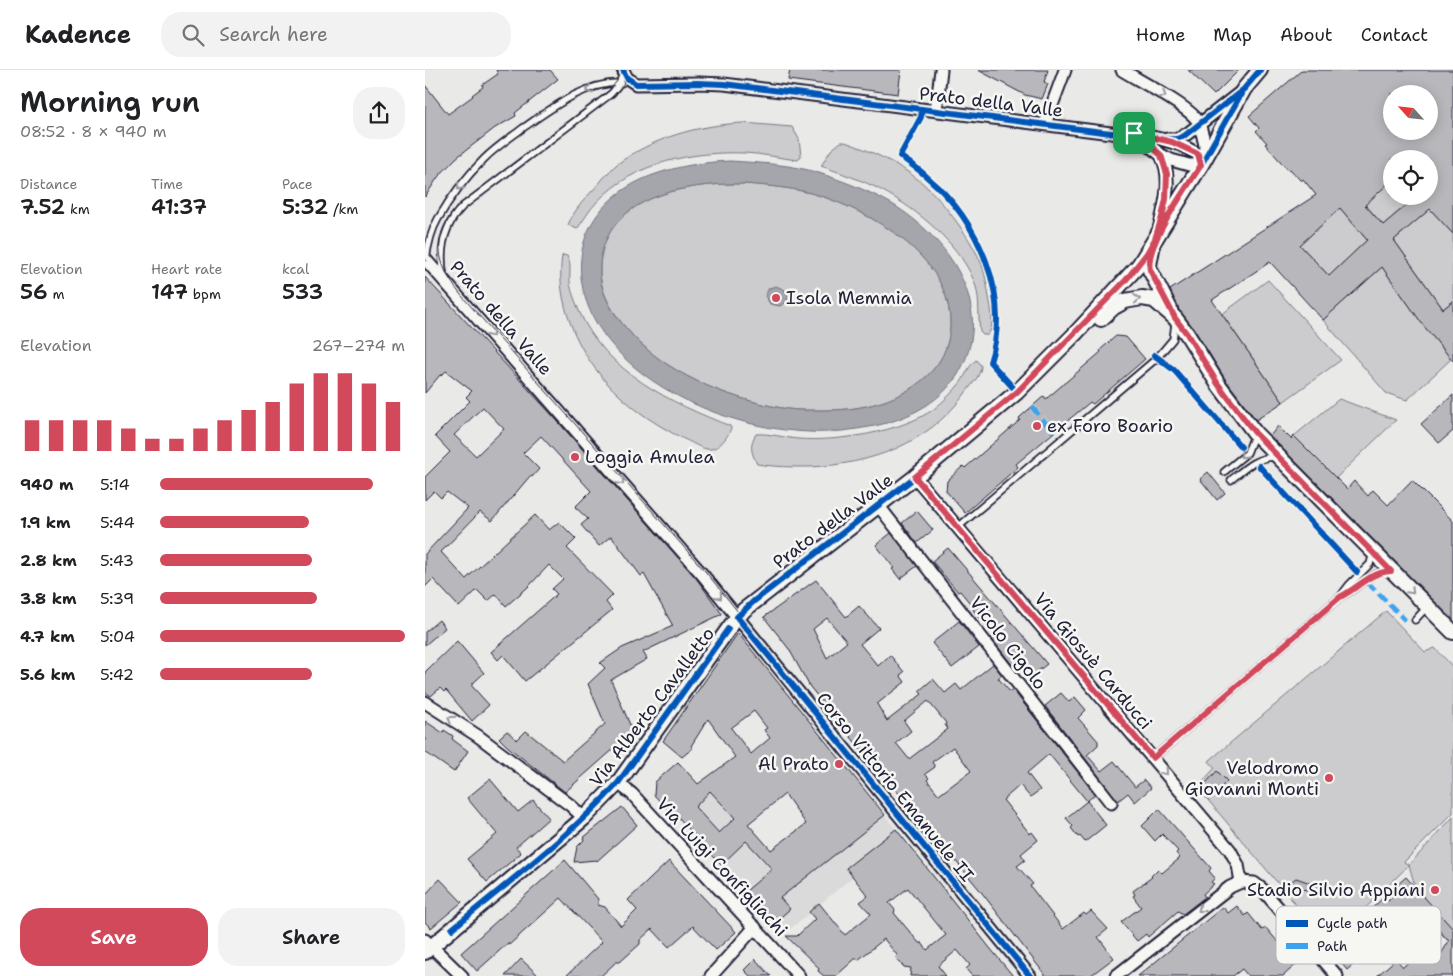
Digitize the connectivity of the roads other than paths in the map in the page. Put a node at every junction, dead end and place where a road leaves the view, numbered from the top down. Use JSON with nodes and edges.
{"nodes":[{"id":1,"x":623,"y":70,"type":"edge"},
{"id":2,"x":941,"y":70,"type":"edge"},
{"id":3,"x":1065,"y":70,"type":"edge"},
{"id":4,"x":1122,"y":70,"type":"edge"},
{"id":5,"x":1260,"y":70,"type":"edge"},
{"id":6,"x":620,"y":83,"type":"junction"},
{"id":7,"x":636,"y":84,"type":"junction"},
{"id":8,"x":1243,"y":90,"type":"junction"},
{"id":9,"x":936,"y":111,"type":"junction"},
{"id":10,"x":1045,"y":124,"type":"junction"},
{"id":11,"x":1199,"y":125,"type":"junction"},
{"id":12,"x":1119,"y":134,"type":"junction"},
{"id":13,"x":1161,"y":138,"type":"junction"},
{"id":14,"x":1161,"y":155,"type":"junction"},
{"id":15,"x":1203,"y":160,"type":"junction"},
{"id":16,"x":1155,"y":239,"type":"junction"},
{"id":17,"x":425,"y":259,"type":"edge"},
{"id":18,"x":458,"y":298,"type":"junction"},
{"id":19,"x":1175,"y":318,"type":"junction"},
{"id":20,"x":1017,"y":392,"type":"junction"},
{"id":21,"x":1255,"y":433,"type":"junction"},
{"id":22,"x":1277,"y":457,"type":"junction"},
{"id":23,"x":1224,"y":472,"type":"dead end"},
{"id":24,"x":915,"y":477,"type":"junction"},
{"id":25,"x":1231,"y":480,"type":"dead end"},
{"id":26,"x":878,"y":505,"type":"junction"},
{"id":27,"x":957,"y":528,"type":"junction"},
{"id":28,"x":1373,"y":553,"type":"junction"},
{"id":29,"x":1391,"y":571,"type":"junction"},
{"id":30,"x":1340,"y":597,"type":"junction"},
{"id":31,"x":1427,"y":607,"type":"junction"},
{"id":32,"x":737,"y":618,"type":"junction"},
{"id":33,"x":1415,"y":620,"type":"dead end"},
{"id":34,"x":1453,"y":632,"type":"edge"},
{"id":35,"x":425,"y":702,"type":"edge"},
{"id":36,"x":1153,"y":758,"type":"junction"},
{"id":37,"x":618,"y":782,"type":"junction"},
{"id":38,"x":1111,"y":803,"type":"dead end"},
{"id":39,"x":584,"y":818,"type":"junction"},
{"id":40,"x":1241,"y":882,"type":"junction"},
{"id":41,"x":1277,"y":906,"type":"edge"},
{"id":42,"x":755,"y":927,"type":"junction"},
{"id":43,"x":427,"y":946,"type":"edge"},
{"id":44,"x":1327,"y":964,"type":"edge"},
{"id":45,"x":462,"y":976,"type":"edge"},
{"id":46,"x":711,"y":976,"type":"edge"},
{"id":47,"x":799,"y":976,"type":"edge"},
{"id":48,"x":1030,"y":976,"type":"edge"},
{"id":49,"x":1116,"y":976,"type":"edge"},
{"id":50,"x":1337,"y":976,"type":"edge"}],
"edges":[{"from":1,"to":6,"type":"lane"},
{"from":1,"to":7,"type":"street"},
{"from":2,"to":9,"type":"street"},
{"from":3,"to":10,"type":"street","name":"Prato della Valle"},
{"from":4,"to":11,"type":"street","one_way":true},
{"from":5,"to":8,"type":"street","name":"Prato della Valle"},
{"from":6,"to":7,"type":"lane","name":"Prato della Valle"},
{"from":6,"to":17,"type":"lane","name":"Prato della Valle","one_way":true},
{"from":6,"to":18,"type":"lane"},
{"from":7,"to":9,"type":"street","name":"Prato della Valle"},
{"from":8,"to":11,"type":"street"},
{"from":8,"to":15,"type":"street","name":"Prato della Valle"},
{"from":9,"to":10,"type":"street","name":"Prato della Valle"},
{"from":10,"to":12,"type":"street","name":"Prato della Valle"},
{"from":11,"to":13,"type":"street"},
{"from":11,"to":15,"type":"street"},
{"from":12,"to":13,"type":"street","name":"Prato della Valle"},
{"from":12,"to":14,"type":"street","name":"Prato della Valle"},
{"from":13,"to":15,"type":"street","name":"Prato della Valle"},
{"from":14,"to":15,"type":"street","name":"Prato della Valle"},
{"from":14,"to":16,"type":"street","name":"Prato della Valle"},
{"from":15,"to":16,"type":"street","name":"Prato della Valle"},
{"from":16,"to":19,"type":"street"},
{"from":16,"to":20,"type":"street","name":"Prato della Valle"},
{"from":17,"to":18,"type":"street","name":"Prato della Valle"},
{"from":18,"to":32,"type":"street","name":"Prato della Valle","one_way":true},
{"from":20,"to":19,"type":"street","one_way":true},
{"from":19,"to":21,"type":"street"},
{"from":19,"to":27,"type":"lane"},
{"from":20,"to":24,"type":"street","name":"Prato della Valle"},
{"from":21,"to":22,"type":"street"},
{"from":21,"to":23,"type":"lane","one_way":true},
{"from":22,"to":25,"type":"lane"},
{"from":22,"to":28,"type":"street"},
{"from":24,"to":26,"type":"street","name":"Prato della Valle"},
{"from":24,"to":27,"type":"street","name":"Via Giosuè Carducci"},
{"from":26,"to":32,"type":"street","name":"Prato della Valle"},
{"from":26,"to":38,"type":"street","name":"Vicolo Cigolo"},
{"from":27,"to":36,"type":"street","name":"Via Giosuè Carducci"},
{"from":28,"to":29,"type":"street"},
{"from":28,"to":30,"type":"lane"},
{"from":29,"to":30,"type":"lane"},
{"from":29,"to":31,"type":"street","one_way":true},
{"from":30,"to":36,"type":"lane"},
{"from":31,"to":33,"type":"lane"},
{"from":31,"to":34,"type":"street"},
{"from":32,"to":37,"type":"street","name":"Via Alberto Cavalletto"},
{"from":32,"to":48,"type":"street","name":"Corso Vittorio Emanuele II"},
{"from":39,"to":35,"type":"street","one_way":true},
{"from":36,"to":40,"type":"street","name":"Via Giosuè Carducci","one_way":true},
{"from":37,"to":39,"type":"street","name":"Via Alberto Cavalletto"},
{"from":37,"to":42,"type":"street","name":"Via Luigi Configliachi"},
{"from":39,"to":43,"type":"street","name":"Via Alberto Cavalletto"},
{"from":40,"to":41,"type":"street"},
{"from":40,"to":49,"type":"street","one_way":true},
{"from":42,"to":46,"type":"street"},
{"from":42,"to":47,"type":"street","name":"Via Luigi Configliachi"},
{"from":43,"to":45,"type":"street"},
{"from":44,"to":50,"type":"street"}]}
